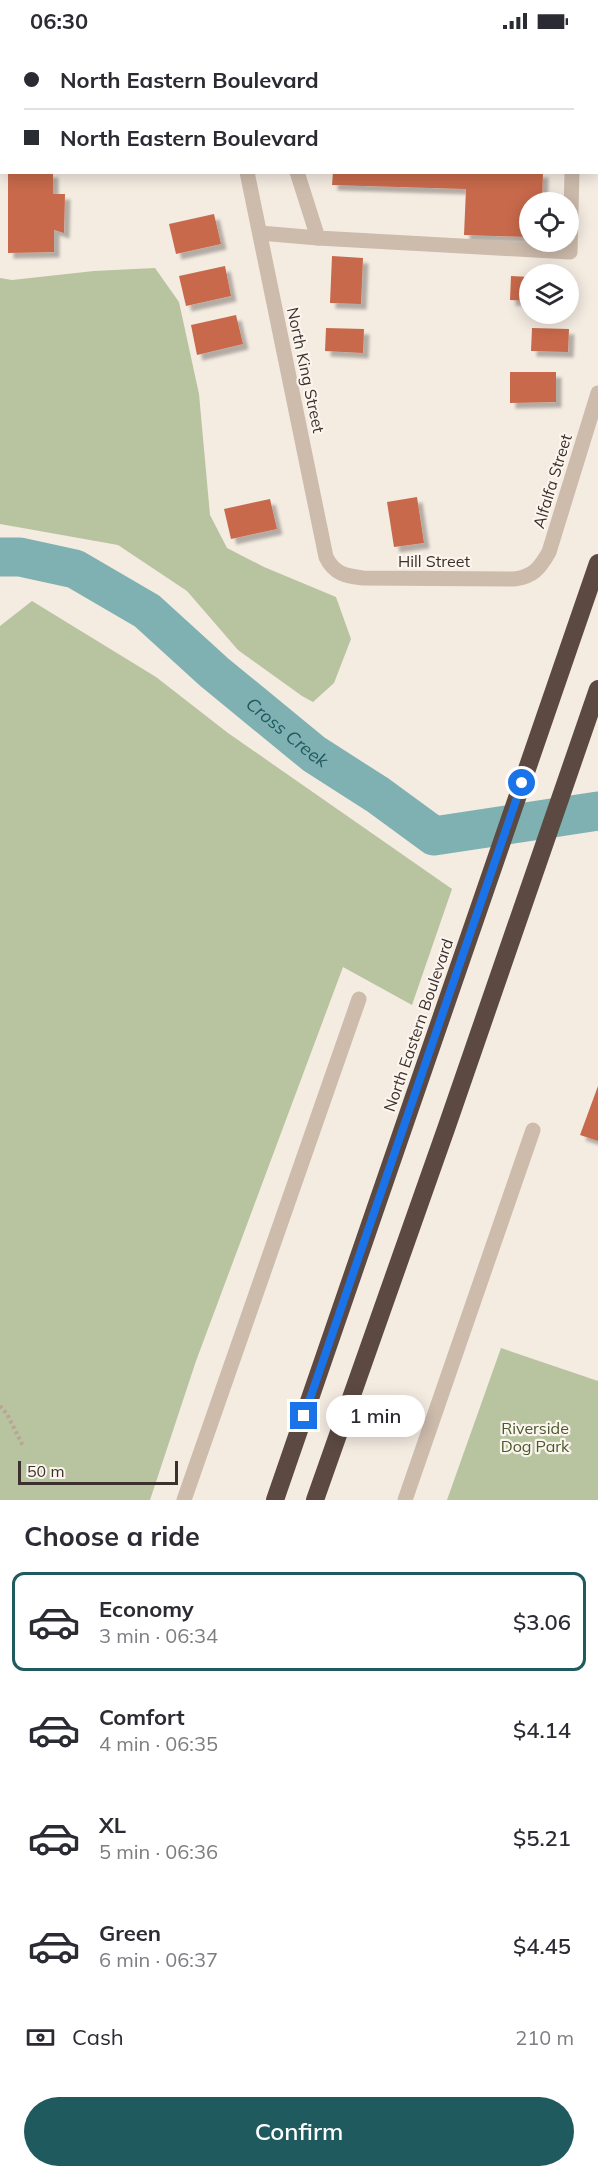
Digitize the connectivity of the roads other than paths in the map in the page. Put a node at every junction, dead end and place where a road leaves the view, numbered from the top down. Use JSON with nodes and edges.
{"nodes":[{"id":1,"x":247,"y":174,"type":"edge"},
{"id":2,"x":296,"y":174,"type":"edge"},
{"id":3,"x":572,"y":174,"type":"edge"},
{"id":4,"x":260,"y":234,"type":"junction"},
{"id":5,"x":318,"y":238,"type":"junction"},
{"id":6,"x":598,"y":393,"type":"edge"},
{"id":7,"x":598,"y":563,"type":"edge"},
{"id":8,"x":336,"y":572,"type":"joint"},
{"id":9,"x":533,"y":574,"type":"joint"},
{"id":10,"x":598,"y":689,"type":"edge"},
{"id":11,"x":359,"y":999,"type":"dead end"},
{"id":12,"x":534,"y":1130,"type":"dead end"},
{"id":13,"x":184,"y":1500,"type":"edge"},
{"id":14,"x":275,"y":1500,"type":"edge"},
{"id":15,"x":315,"y":1500,"type":"edge"},
{"id":16,"x":405,"y":1500,"type":"edge"}],
"edges":[{"from":1,"to":4,"type":"street","name":"North King Street"},
{"from":2,"to":5,"type":"street"},
{"from":3,"to":5,"type":"street"},
{"from":4,"to":5,"type":"street"},
{"from":4,"to":8,"type":"street","name":"North King Street"},
{"from":6,"to":9,"type":"street","name":"Alfalfa Street"},
{"from":7,"to":14,"type":"highway","name":"North Eastern Boulevard"},
{"from":8,"to":9,"type":"street","name":"Hill Street"},
{"from":10,"to":15,"type":"highway"},
{"from":11,"to":13,"type":"street"},
{"from":12,"to":16,"type":"street"}]}
